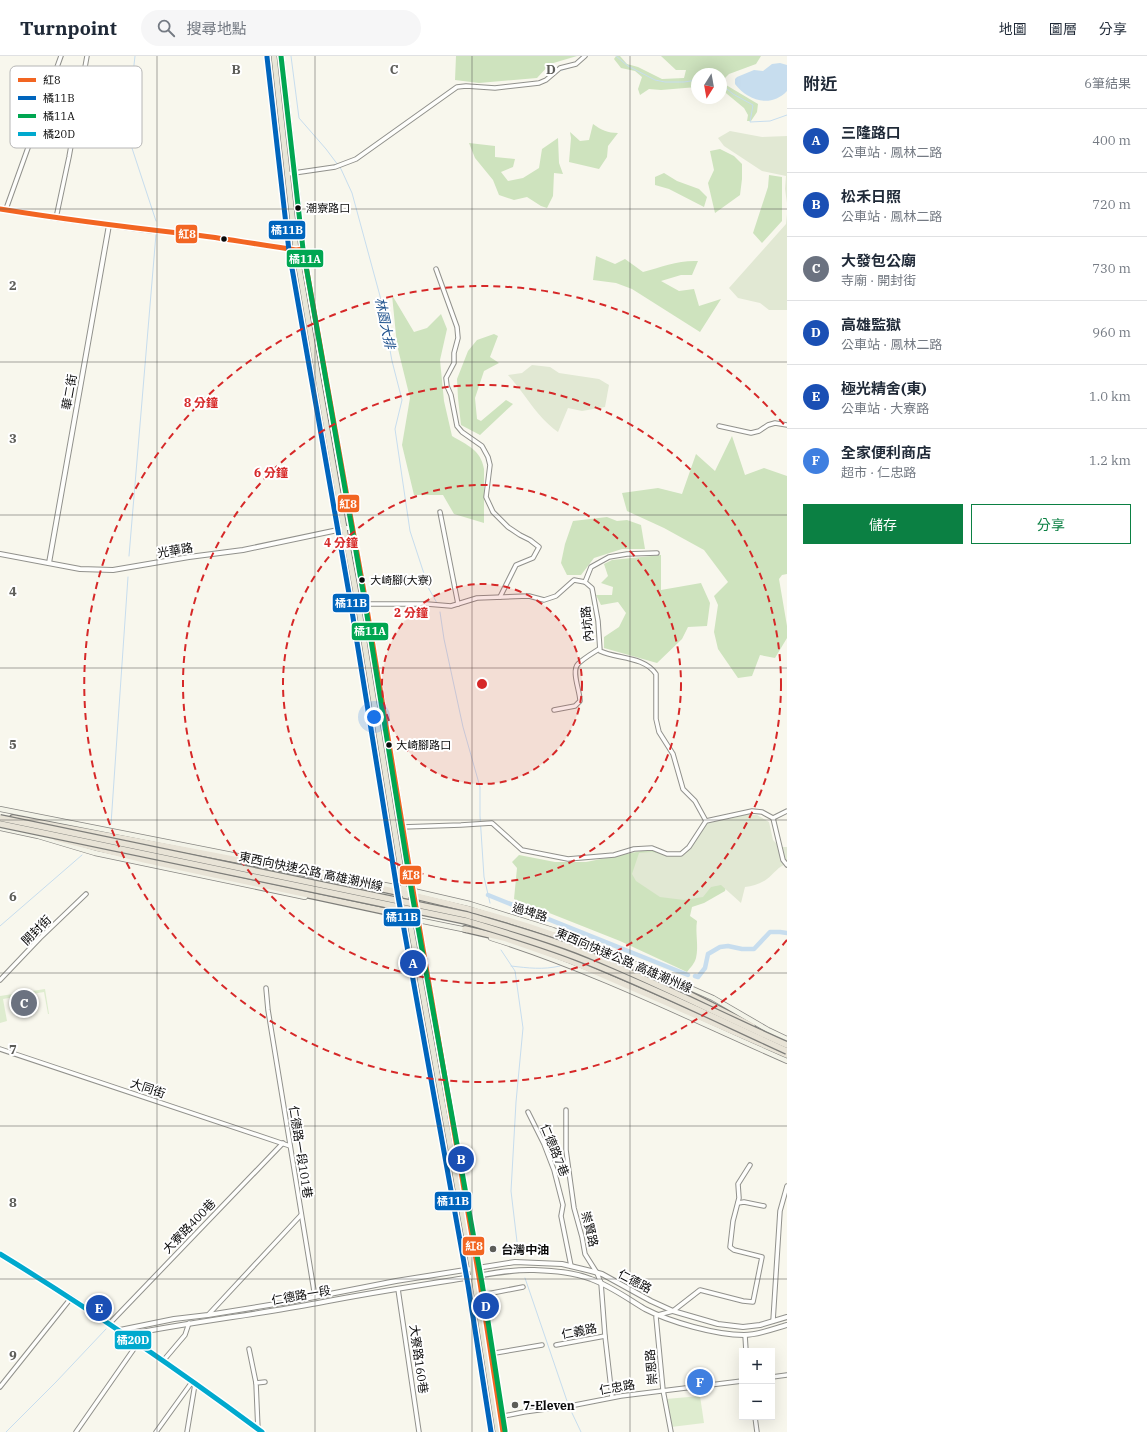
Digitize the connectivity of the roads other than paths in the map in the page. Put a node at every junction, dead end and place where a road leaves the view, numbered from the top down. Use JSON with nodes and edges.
{"nodes":[{"id":1,"x":61,"y":56,"type":"edge"},
{"id":2,"x":87,"y":56,"type":"edge"},
{"id":3,"x":274,"y":56,"type":"edge"},
{"id":4,"x":281,"y":56,"type":"edge"},
{"id":5,"x":585,"y":56,"type":"edge"},
{"id":6,"x":57,"y":66,"type":"edge"},
{"id":7,"x":85,"y":66,"type":"edge"},
{"id":8,"x":28,"y":148,"type":"edge"},
{"id":9,"x":71,"y":148,"type":"edge"},
{"id":10,"x":294,"y":173,"type":"junction"},
{"id":11,"x":287,"y":174,"type":"junction"},
{"id":12,"x":0,"y":208,"type":"edge"},
{"id":13,"x":6,"y":210,"type":"junction"},
{"id":14,"x":56,"y":218,"type":"junction"},
{"id":15,"x":109,"y":225,"type":"junction"},
{"id":16,"x":303,"y":249,"type":"junction"},
{"id":17,"x":296,"y":250,"type":"junction"},
{"id":18,"x":436,"y":269,"type":"dead end"},
{"id":19,"x":787,"y":425,"type":"edge"},
{"id":20,"x":719,"y":426,"type":"dead end"},
{"id":21,"x":440,"y":512,"type":"dead end"},
{"id":22,"x":352,"y":527,"type":"junction"},
{"id":23,"x":344,"y":528,"type":"junction"},
{"id":24,"x":657,"y":553,"type":"dead end"},
{"id":25,"x":0,"y":554,"type":"edge"},
{"id":26,"x":49,"y":563,"type":"junction"},
{"id":27,"x":584,"y":582,"type":"junction"},
{"id":28,"x":500,"y":597,"type":"junction"},
{"id":29,"x":366,"y":603,"type":"junction"},
{"id":30,"x":358,"y":604,"type":"junction"},
{"id":31,"x":458,"y":604,"type":"junction"},
{"id":32,"x":600,"y":649,"type":"junction"},
{"id":33,"x":554,"y":710,"type":"dead end"},
{"id":34,"x":0,"y":809,"type":"edge"},
{"id":35,"x":787,"y":811,"type":"edge"},
{"id":36,"x":0,"y":817,"type":"edge"},
{"id":37,"x":773,"y":818,"type":"junction"},
{"id":38,"x":706,"y":821,"type":"junction"},
{"id":39,"x":0,"y":824,"type":"edge"},
{"id":40,"x":402,"y":827,"type":"junction"},
{"id":41,"x":0,"y":828,"type":"edge"},
{"id":42,"x":41,"y":833,"type":"junction"},
{"id":43,"x":787,"y":865,"type":"edge"},
{"id":44,"x":405,"y":892,"type":"junction"},
{"id":45,"x":86,"y":894,"type":"dead end"},
{"id":46,"x":413,"y":894,"type":"junction"},
{"id":47,"x":410,"y":918,"type":"junction"},
{"id":48,"x":418,"y":920,"type":"junction"},
{"id":49,"x":465,"y":929,"type":"junction"},
{"id":50,"x":0,"y":980,"type":"edge"},
{"id":51,"x":266,"y":988,"type":"dead end"},
{"id":52,"x":765,"y":1035,"type":"junction"},
{"id":53,"x":787,"y":1039,"type":"edge"},
{"id":54,"x":787,"y":1045,"type":"edge"},
{"id":55,"x":0,"y":1049,"type":"edge"},
{"id":56,"x":787,"y":1051,"type":"edge"},
{"id":57,"x":787,"y":1055,"type":"edge"},
{"id":58,"x":787,"y":1061,"type":"edge"},
{"id":59,"x":566,"y":1110,"type":"dead end"},
{"id":60,"x":528,"y":1112,"type":"dead end"},
{"id":61,"x":283,"y":1143,"type":"junction"},
{"id":62,"x":290,"y":1146,"type":"junction"},
{"id":63,"x":750,"y":1164,"type":"dead end"},
{"id":64,"x":787,"y":1186,"type":"edge"},
{"id":65,"x":738,"y":1203,"type":"junction"},
{"id":66,"x":764,"y":1206,"type":"dead end"},
{"id":67,"x":301,"y":1215,"type":"junction"},
{"id":68,"x":0,"y":1254,"type":"edge"},
{"id":69,"x":571,"y":1266,"type":"junction"},
{"id":70,"x":475,"y":1268,"type":"junction"},
{"id":71,"x":597,"y":1273,"type":"junction"},
{"id":72,"x":476,"y":1276,"type":"junction"},
{"id":73,"x":601,"y":1283,"type":"junction"},
{"id":74,"x":522,"y":1287,"type":"dead end"},
{"id":75,"x":398,"y":1289,"type":"junction"},
{"id":76,"x":482,"y":1295,"type":"junction"},
{"id":77,"x":315,"y":1297,"type":"junction"},
{"id":78,"x":72,"y":1298,"type":"junction"},
{"id":79,"x":673,"y":1311,"type":"junction"},
{"id":80,"x":208,"y":1315,"type":"junction"},
{"id":81,"x":658,"y":1315,"type":"junction"},
{"id":82,"x":787,"y":1317,"type":"edge"},
{"id":83,"x":773,"y":1321,"type":"junction"},
{"id":84,"x":189,"y":1323,"type":"junction"},
{"id":85,"x":110,"y":1324,"type":"junction"},
{"id":86,"x":787,"y":1325,"type":"edge"},
{"id":87,"x":120,"y":1330,"type":"junction"},
{"id":88,"x":126,"y":1334,"type":"junction"},
{"id":89,"x":745,"y":1335,"type":"junction"},
{"id":90,"x":605,"y":1336,"type":"junction"},
{"id":91,"x":138,"y":1343,"type":"junction"},
{"id":92,"x":542,"y":1345,"type":"dead end"},
{"id":93,"x":556,"y":1345,"type":"dead end"},
{"id":94,"x":746,"y":1348,"type":"edge"},
{"id":95,"x":249,"y":1349,"type":"dead end"},
{"id":96,"x":489,"y":1354,"type":"junction"},
{"id":97,"x":163,"y":1361,"type":"junction"},
{"id":98,"x":787,"y":1375,"type":"edge"},
{"id":99,"x":775,"y":1377,"type":"edge"},
{"id":100,"x":739,"y":1381,"type":"edge"},
{"id":101,"x":265,"y":1382,"type":"dead end"},
{"id":102,"x":193,"y":1383,"type":"junction"},
{"id":103,"x":256,"y":1383,"type":"junction"},
{"id":104,"x":0,"y":1387,"type":"edge"},
{"id":105,"x":663,"y":1390,"type":"junction"},
{"id":106,"x":612,"y":1397,"type":"junction"},
{"id":107,"x":498,"y":1417,"type":"junction"},
{"id":108,"x":755,"y":1420,"type":"edge"},
{"id":109,"x":260,"y":1431,"type":"edge"},
{"id":110,"x":76,"y":1432,"type":"edge"},
{"id":111,"x":156,"y":1432,"type":"edge"},
{"id":112,"x":187,"y":1432,"type":"edge"},
{"id":113,"x":419,"y":1432,"type":"edge"},
{"id":114,"x":498,"y":1432,"type":"edge"},
{"id":115,"x":503,"y":1432,"type":"edge"},
{"id":116,"x":671,"y":1432,"type":"edge"},
{"id":117,"x":757,"y":1432,"type":"edge"}],
"edges":[{"from":1,"to":6,"type":"street"},
{"from":2,"to":7,"type":"street"},
{"from":3,"to":11,"type":"main road"},
{"from":4,"to":10,"type":"main road"},
{"from":5,"to":10,"type":"street"},
{"from":8,"to":13,"type":"street"},
{"from":9,"to":14,"type":"street"},
{"from":10,"to":11,"type":"street"},
{"from":10,"to":16,"type":"main road"},
{"from":11,"to":17,"type":"main road"},
{"from":12,"to":13,"type":"street"},
{"from":13,"to":14,"type":"street"},
{"from":14,"to":15,"type":"street"},
{"from":15,"to":17,"type":"street"},
{"from":15,"to":26,"type":"street","name":"華二街"},
{"from":16,"to":17,"type":"street"},
{"from":16,"to":22,"type":"main road"},
{"from":17,"to":23,"type":"main road"},
{"from":18,"to":28,"type":"street"},
{"from":19,"to":20,"type":"street"},
{"from":21,"to":31,"type":"street"},
{"from":22,"to":23,"type":"street","name":"光華路"},
{"from":22,"to":29,"type":"main road"},
{"from":23,"to":26,"type":"street","name":"光華路"},
{"from":23,"to":30,"type":"main road"},
{"from":24,"to":27,"type":"street"},
{"from":25,"to":26,"type":"street","name":"光華路"},
{"from":27,"to":28,"type":"street"},
{"from":27,"to":32,"type":"street","name":"內坑路"},
{"from":28,"to":31,"type":"street"},
{"from":29,"to":30,"type":"street"},
{"from":29,"to":31,"type":"street"},
{"from":29,"to":40,"type":"main road"},
{"from":30,"to":44,"type":"main road"},
{"from":32,"to":33,"type":"street"},
{"from":32,"to":38,"type":"street","name":"內坑路"},
{"from":34,"to":44,"type":"main road"},
{"from":35,"to":37,"type":"street"},
{"from":36,"to":44,"type":"highway","bridge":true},
{"from":36,"to":52,"type":"highway","name":"東西向快速公路 高雄潮州線","bridge":true},
{"from":37,"to":38,"type":"street"},
{"from":37,"to":43,"type":"street"},
{"from":38,"to":40,"type":"street"},
{"from":39,"to":42,"type":"highway","name":"東西向快速公路 高雄潮州線","bridge":true},
{"from":40,"to":46,"type":"main road"},
{"from":41,"to":47,"type":"main road"},
{"from":42,"to":47,"type":"highway","bridge":true},
{"from":42,"to":56,"type":"highway","name":"東西向快速公路 高雄潮州線","bridge":true},
{"from":44,"to":46,"type":"highway"},
{"from":44,"to":47,"type":"main road"},
{"from":45,"to":50,"type":"street","name":"開封街"},
{"from":46,"to":48,"type":"main road"},
{"from":46,"to":52,"type":"highway","bridge":true},
{"from":46,"to":53,"type":"main road","name":"過埤路"},
{"from":47,"to":48,"type":"main road"},
{"from":47,"to":70,"type":"main road"},
{"from":48,"to":49,"type":"main road"},
{"from":48,"to":70,"type":"main road"},
{"from":49,"to":57,"type":"highway"},
{"from":49,"to":58,"type":"main road"},
{"from":51,"to":62,"type":"street","name":"仁德路一段101巷"},
{"from":52,"to":54,"type":"highway","name":"東西向快速公路 高雄潮州線","bridge":true},
{"from":55,"to":61,"type":"street","name":"大同街"},
{"from":59,"to":71,"type":"street","name":"崇賢路"},
{"from":60,"to":69,"type":"street","name":"仁德路7巷"},
{"from":61,"to":62,"type":"street","name":"大同街"},
{"from":61,"to":85,"type":"street","name":"大寮路400巷"},
{"from":62,"to":67,"type":"street","name":"仁德路一段101巷"},
{"from":63,"to":65,"type":"street"},
{"from":64,"to":83,"type":"street"},
{"from":65,"to":66,"type":"street"},
{"from":65,"to":79,"type":"street"},
{"from":67,"to":77,"type":"street","name":"仁德路一段101巷"},
{"from":67,"to":80,"type":"street"},
{"from":68,"to":78,"type":"street"},
{"from":69,"to":70,"type":"street","name":"仁德路"},
{"from":69,"to":71,"type":"street","name":"仁德路"},
{"from":70,"to":72,"type":"main road"},
{"from":70,"to":77,"type":"street","name":"仁德路一段"},
{"from":71,"to":73,"type":"street","name":"崇賢路"},
{"from":71,"to":79,"type":"street","name":"仁德路"},
{"from":72,"to":73,"type":"street","name":"仁德路"},
{"from":72,"to":75,"type":"street","name":"仁德路一段"},
{"from":72,"to":76,"type":"main road"},
{"from":72,"to":96,"type":"main road"},
{"from":73,"to":81,"type":"street","name":"仁德路"},
{"from":73,"to":90,"type":"street","name":"崇賢路"},
{"from":74,"to":76,"type":"street"},
{"from":75,"to":84,"type":"street","name":"仁德路一段"},
{"from":75,"to":113,"type":"street","name":"大寮路160巷"},
{"from":76,"to":96,"type":"main road"},
{"from":77,"to":80,"type":"street","name":"仁德路一段"},
{"from":78,"to":85,"type":"street"},
{"from":78,"to":104,"type":"street"},
{"from":79,"to":81,"type":"street"},
{"from":79,"to":83,"type":"street","name":"仁德路"},
{"from":80,"to":87,"type":"street","name":"仁德路一段"},
{"from":81,"to":89,"type":"street","name":"仁德路"},
{"from":81,"to":105,"type":"street","name":"崇恩路"},
{"from":82,"to":83,"type":"street","name":"仁德路"},
{"from":84,"to":88,"type":"street","name":"仁德路一段"},
{"from":84,"to":97,"type":"street"},
{"from":85,"to":87,"type":"street"},
{"from":86,"to":89,"type":"street","name":"仁德路"},
{"from":87,"to":88,"type":"street"},
{"from":88,"to":91,"type":"street"},
{"from":89,"to":94,"type":"street"},
{"from":90,"to":93,"type":"street","name":"仁義路"},
{"from":90,"to":106,"type":"street","name":"崇賢路"},
{"from":91,"to":97,"type":"street"},
{"from":91,"to":110,"type":"street"},
{"from":92,"to":96,"type":"street"},
{"from":95,"to":103,"type":"street"},
{"from":96,"to":107,"type":"main road"},
{"from":97,"to":102,"type":"street"},
{"from":98,"to":99,"type":"street"},
{"from":100,"to":105,"type":"street","name":"仁忠路"},
{"from":101,"to":103,"type":"street"},
{"from":102,"to":109,"type":"street"},
{"from":102,"to":111,"type":"street"},
{"from":102,"to":112,"type":"street"},
{"from":103,"to":109,"type":"street"},
{"from":105,"to":106,"type":"street","name":"仁忠路"},
{"from":105,"to":116,"type":"street","name":"崇恩路"},
{"from":106,"to":107,"type":"street","name":"仁忠路"},
{"from":107,"to":114,"type":"main road"},
{"from":107,"to":115,"type":"main road"},
{"from":108,"to":117,"type":"street"}]}
